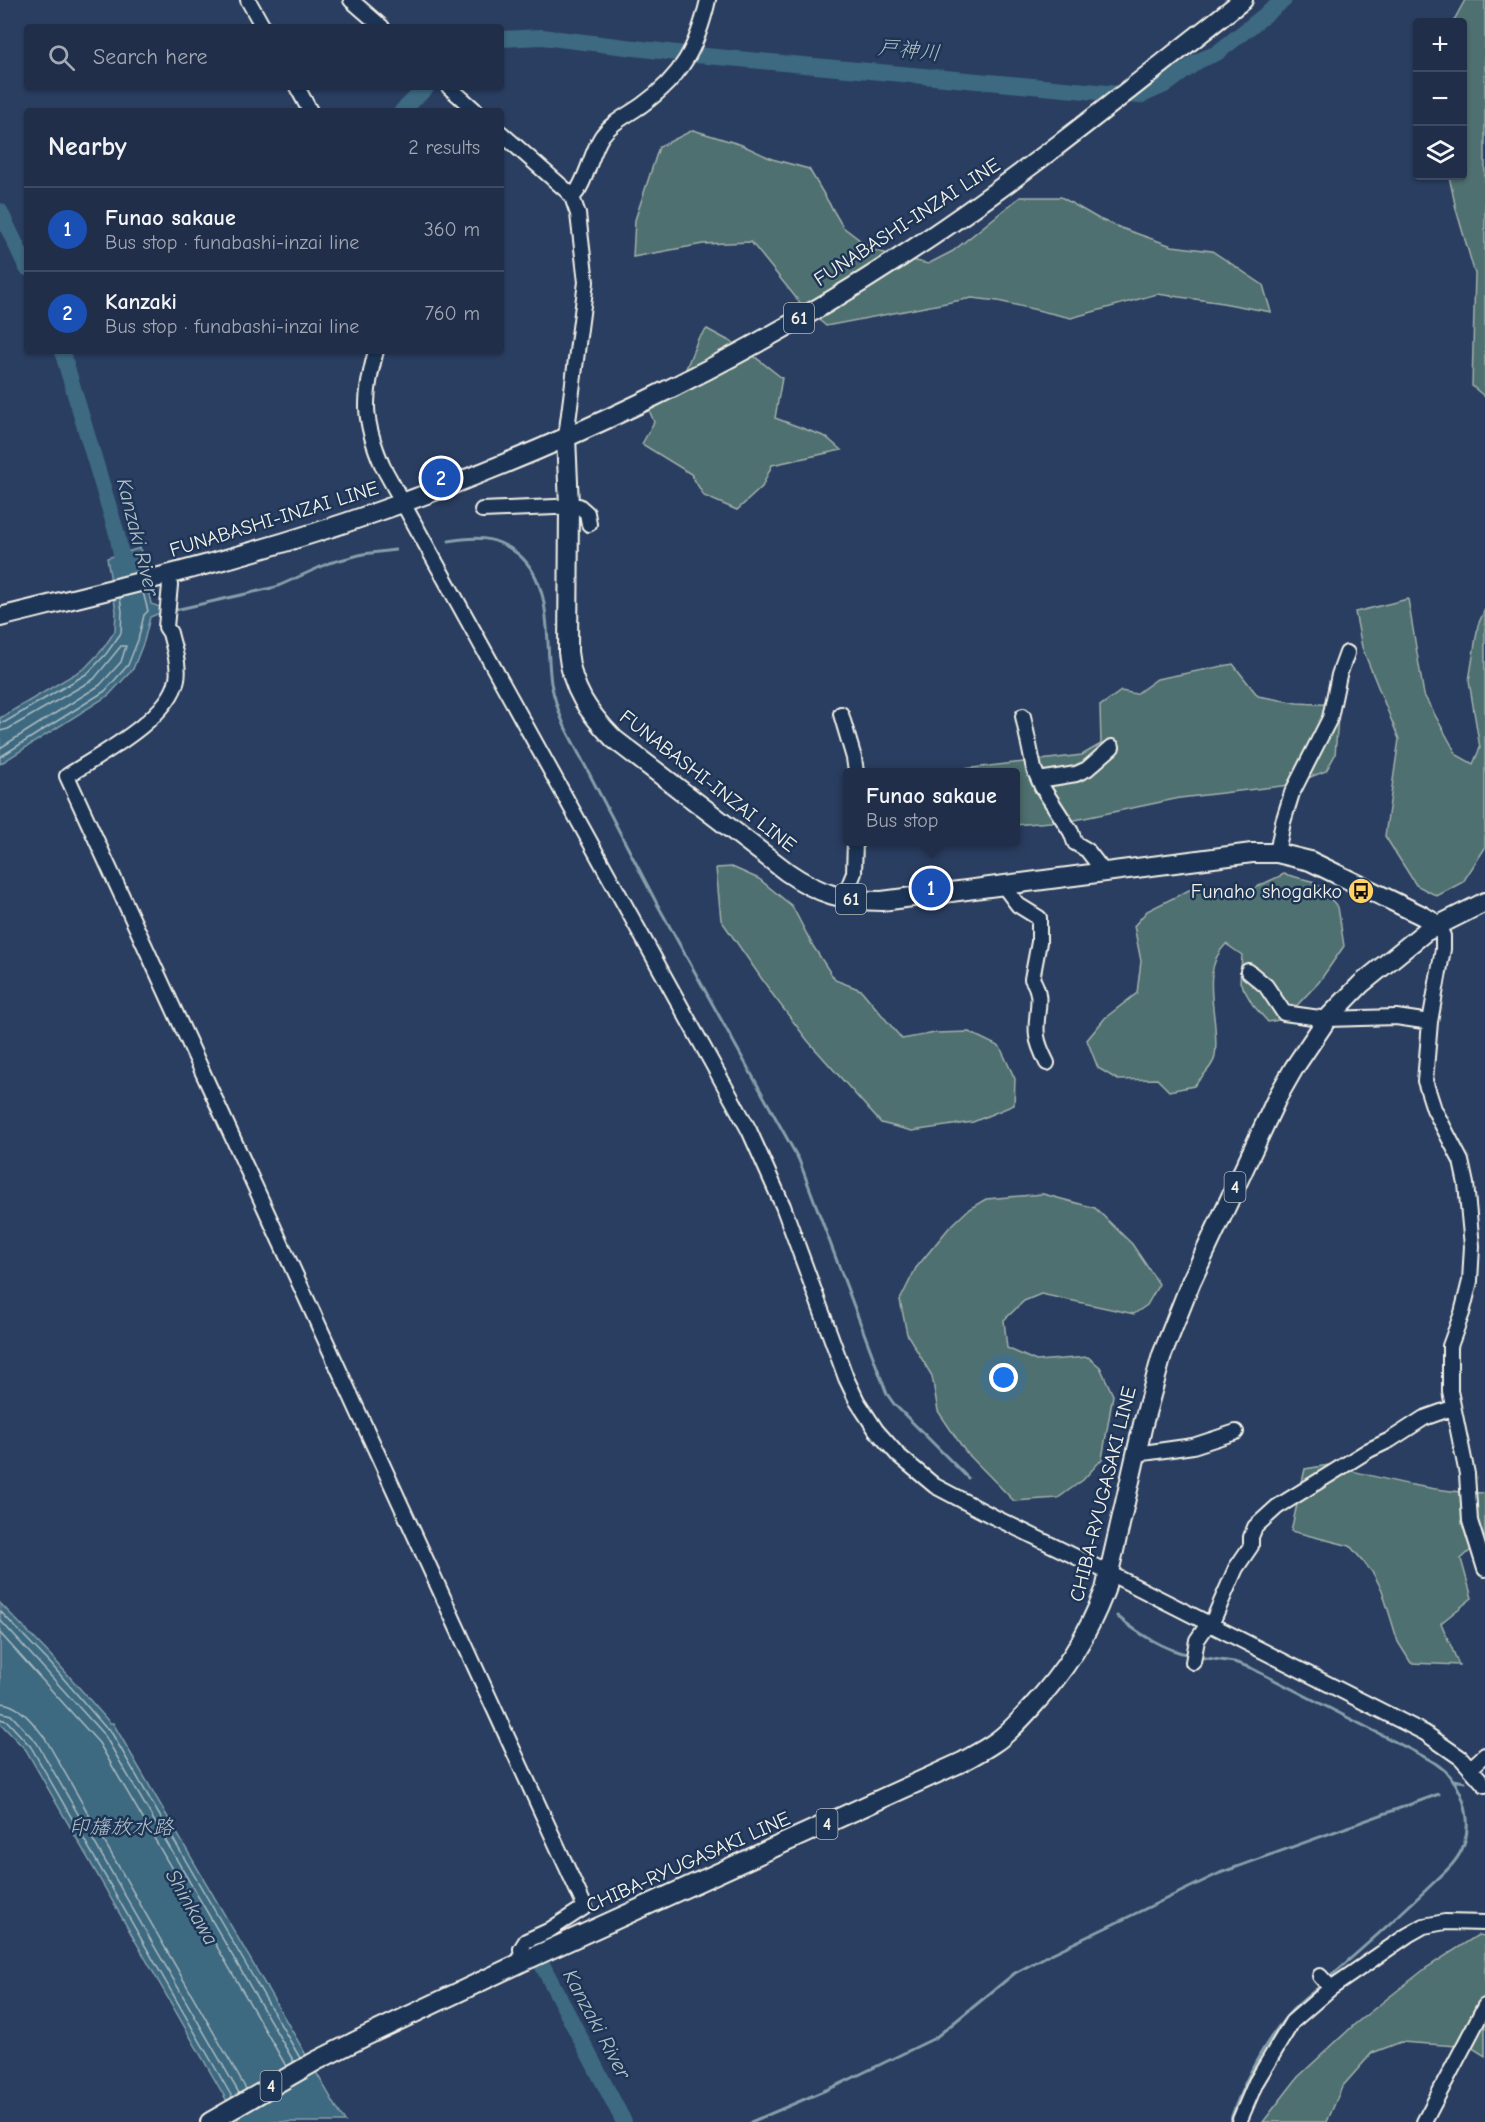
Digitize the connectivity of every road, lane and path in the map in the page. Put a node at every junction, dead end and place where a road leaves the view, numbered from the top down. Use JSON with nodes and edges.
{"nodes":[{"id":1,"x":248,"y":0,"type":"edge"},
{"id":2,"x":351,"y":0,"type":"edge"},
{"id":3,"x":708,"y":0,"type":"edge"},
{"id":4,"x":1243,"y":0,"type":"edge"},
{"id":5,"x":261,"y":24,"type":"edge"},
{"id":6,"x":379,"y":24,"type":"edge"},
{"id":7,"x":299,"y":90,"type":"edge"},
{"id":8,"x":452,"y":90,"type":"edge"},
{"id":9,"x":308,"y":108,"type":"edge"},
{"id":10,"x":473,"y":108,"type":"edge"},
{"id":11,"x":504,"y":136,"type":"edge"},
{"id":12,"x":572,"y":197,"type":"junction"},
{"id":13,"x":375,"y":354,"type":"edge"},
{"id":14,"x":566,"y":437,"type":"junction"},
{"id":15,"x":403,"y":503,"type":"junction"},
{"id":16,"x":569,"y":505,"type":"junction"},
{"id":17,"x":482,"y":510,"type":"dead end"},
{"id":18,"x":589,"y":524,"type":"dead end"},
{"id":19,"x":165,"y":575,"type":"junction"},
{"id":20,"x":0,"y":617,"type":"edge"},
{"id":21,"x":1347,"y":653,"type":"dead end"},
{"id":22,"x":841,"y":714,"type":"dead end"},
{"id":23,"x":1023,"y":716,"type":"dead end"},
{"id":24,"x":1112,"y":747,"type":"dead end"},
{"id":25,"x":855,"y":768,"type":"edge"},
{"id":26,"x":1039,"y":780,"type":"junction"},
{"id":27,"x":855,"y":846,"type":"edge"},
{"id":28,"x":1277,"y":853,"type":"junction"},
{"id":29,"x":1104,"y":872,"type":"junction"},
{"id":30,"x":1003,"y":885,"type":"junction"},
{"id":31,"x":844,"y":898,"type":"junction"},
{"id":32,"x":1485,"y":902,"type":"edge"},
{"id":33,"x":1436,"y":924,"type":"junction"},
{"id":34,"x":1248,"y":971,"type":"dead end"},
{"id":35,"x":1327,"y":1019,"type":"junction"},
{"id":36,"x":1430,"y":1022,"type":"junction"},
{"id":37,"x":1047,"y":1064,"type":"dead end"},
{"id":38,"x":1452,"y":1408,"type":"junction"},
{"id":39,"x":1236,"y":1432,"type":"dead end"},
{"id":40,"x":1136,"y":1454,"type":"junction"},
{"id":41,"x":1485,"y":1569,"type":"edge"},
{"id":42,"x":1109,"y":1573,"type":"junction"},
{"id":43,"x":1210,"y":1625,"type":"junction"},
{"id":44,"x":1192,"y":1662,"type":"dead end"},
{"id":45,"x":1485,"y":1755,"type":"edge"},
{"id":46,"x":1471,"y":1767,"type":"junction"},
{"id":47,"x":1485,"y":1785,"type":"edge"},
{"id":48,"x":1485,"y":1923,"type":"edge"},
{"id":49,"x":532,"y":1958,"type":"junction"},
{"id":50,"x":1320,"y":1976,"type":"dead end"},
{"id":51,"x":1331,"y":1988,"type":"junction"},
{"id":52,"x":1485,"y":2006,"type":"edge"},
{"id":53,"x":210,"y":2122,"type":"edge"},
{"id":54,"x":1239,"y":2122,"type":"edge"},
{"id":55,"x":1424,"y":2122,"type":"edge"}],
"edges":[{"from":1,"to":5,"type":"street"},
{"from":2,"to":6,"type":"street"},
{"from":3,"to":12,"type":"street"},
{"from":4,"to":14,"type":"main road","name":"FUNABASHI-INZAI LINE","number":"61"},
{"from":7,"to":9,"type":"street"},
{"from":8,"to":10,"type":"street"},
{"from":11,"to":12,"type":"street"},
{"from":12,"to":14,"type":"street"},
{"from":13,"to":15,"type":"street"},
{"from":14,"to":15,"type":"main road","name":"FUNABASHI-INZAI LINE","number":"61"},
{"from":14,"to":16,"type":"main road","name":"FUNABASHI-INZAI LINE","number":"61"},
{"from":15,"to":19,"type":"main road","name":"FUNABASHI-INZAI LINE","number":"61"},
{"from":15,"to":42,"type":"street"},
{"from":16,"to":17,"type":"street"},
{"from":16,"to":18,"type":"street"},
{"from":16,"to":31,"type":"main road","name":"FUNABASHI-INZAI LINE","number":"61"},
{"from":19,"to":20,"type":"main road","name":"FUNABASHI-INZAI LINE","number":"61"},
{"from":19,"to":49,"type":"street"},
{"from":21,"to":28,"type":"street"},
{"from":22,"to":25,"type":"street"},
{"from":23,"to":26,"type":"street"},
{"from":24,"to":26,"type":"street"},
{"from":26,"to":29,"type":"street"},
{"from":27,"to":31,"type":"street"},
{"from":28,"to":29,"type":"main road","name":"FUNABASHI-INZAI LINE","number":"61"},
{"from":28,"to":33,"type":"main road","name":"FUNABASHI-INZAI LINE","number":"61"},
{"from":29,"to":30,"type":"main road","name":"FUNABASHI-INZAI LINE","number":"61"},
{"from":30,"to":31,"type":"main road","name":"FUNABASHI-INZAI LINE","number":"61"},
{"from":30,"to":37,"type":"street"},
{"from":32,"to":33,"type":"main road","name":"CHIBA-RYUGASAKI LINE","number":"4"},
{"from":33,"to":35,"type":"main road","name":"CHIBA-RYUGASAKI LINE","number":"4"},
{"from":33,"to":36,"type":"street"},
{"from":34,"to":35,"type":"street"},
{"from":35,"to":36,"type":"street"},
{"from":35,"to":40,"type":"main road","name":"CHIBA-RYUGASAKI LINE","number":"4"},
{"from":36,"to":38,"type":"street"},
{"from":38,"to":41,"type":"street"},
{"from":38,"to":43,"type":"street"},
{"from":39,"to":40,"type":"street"},
{"from":40,"to":42,"type":"main road","name":"CHIBA-RYUGASAKI LINE","number":"4"},
{"from":42,"to":43,"type":"street"},
{"from":42,"to":49,"type":"main road","name":"CHIBA-RYUGASAKI LINE","number":"4"},
{"from":43,"to":44,"type":"street"},
{"from":43,"to":46,"type":"street"},
{"from":45,"to":46,"type":"street"},
{"from":46,"to":47,"type":"street"},
{"from":48,"to":51,"type":"street"},
{"from":49,"to":53,"type":"main road","name":"CHIBA-RYUGASAKI LINE","number":"4"},
{"from":50,"to":51,"type":"street"},
{"from":51,"to":54,"type":"street"},
{"from":52,"to":55,"type":"street"}]}
